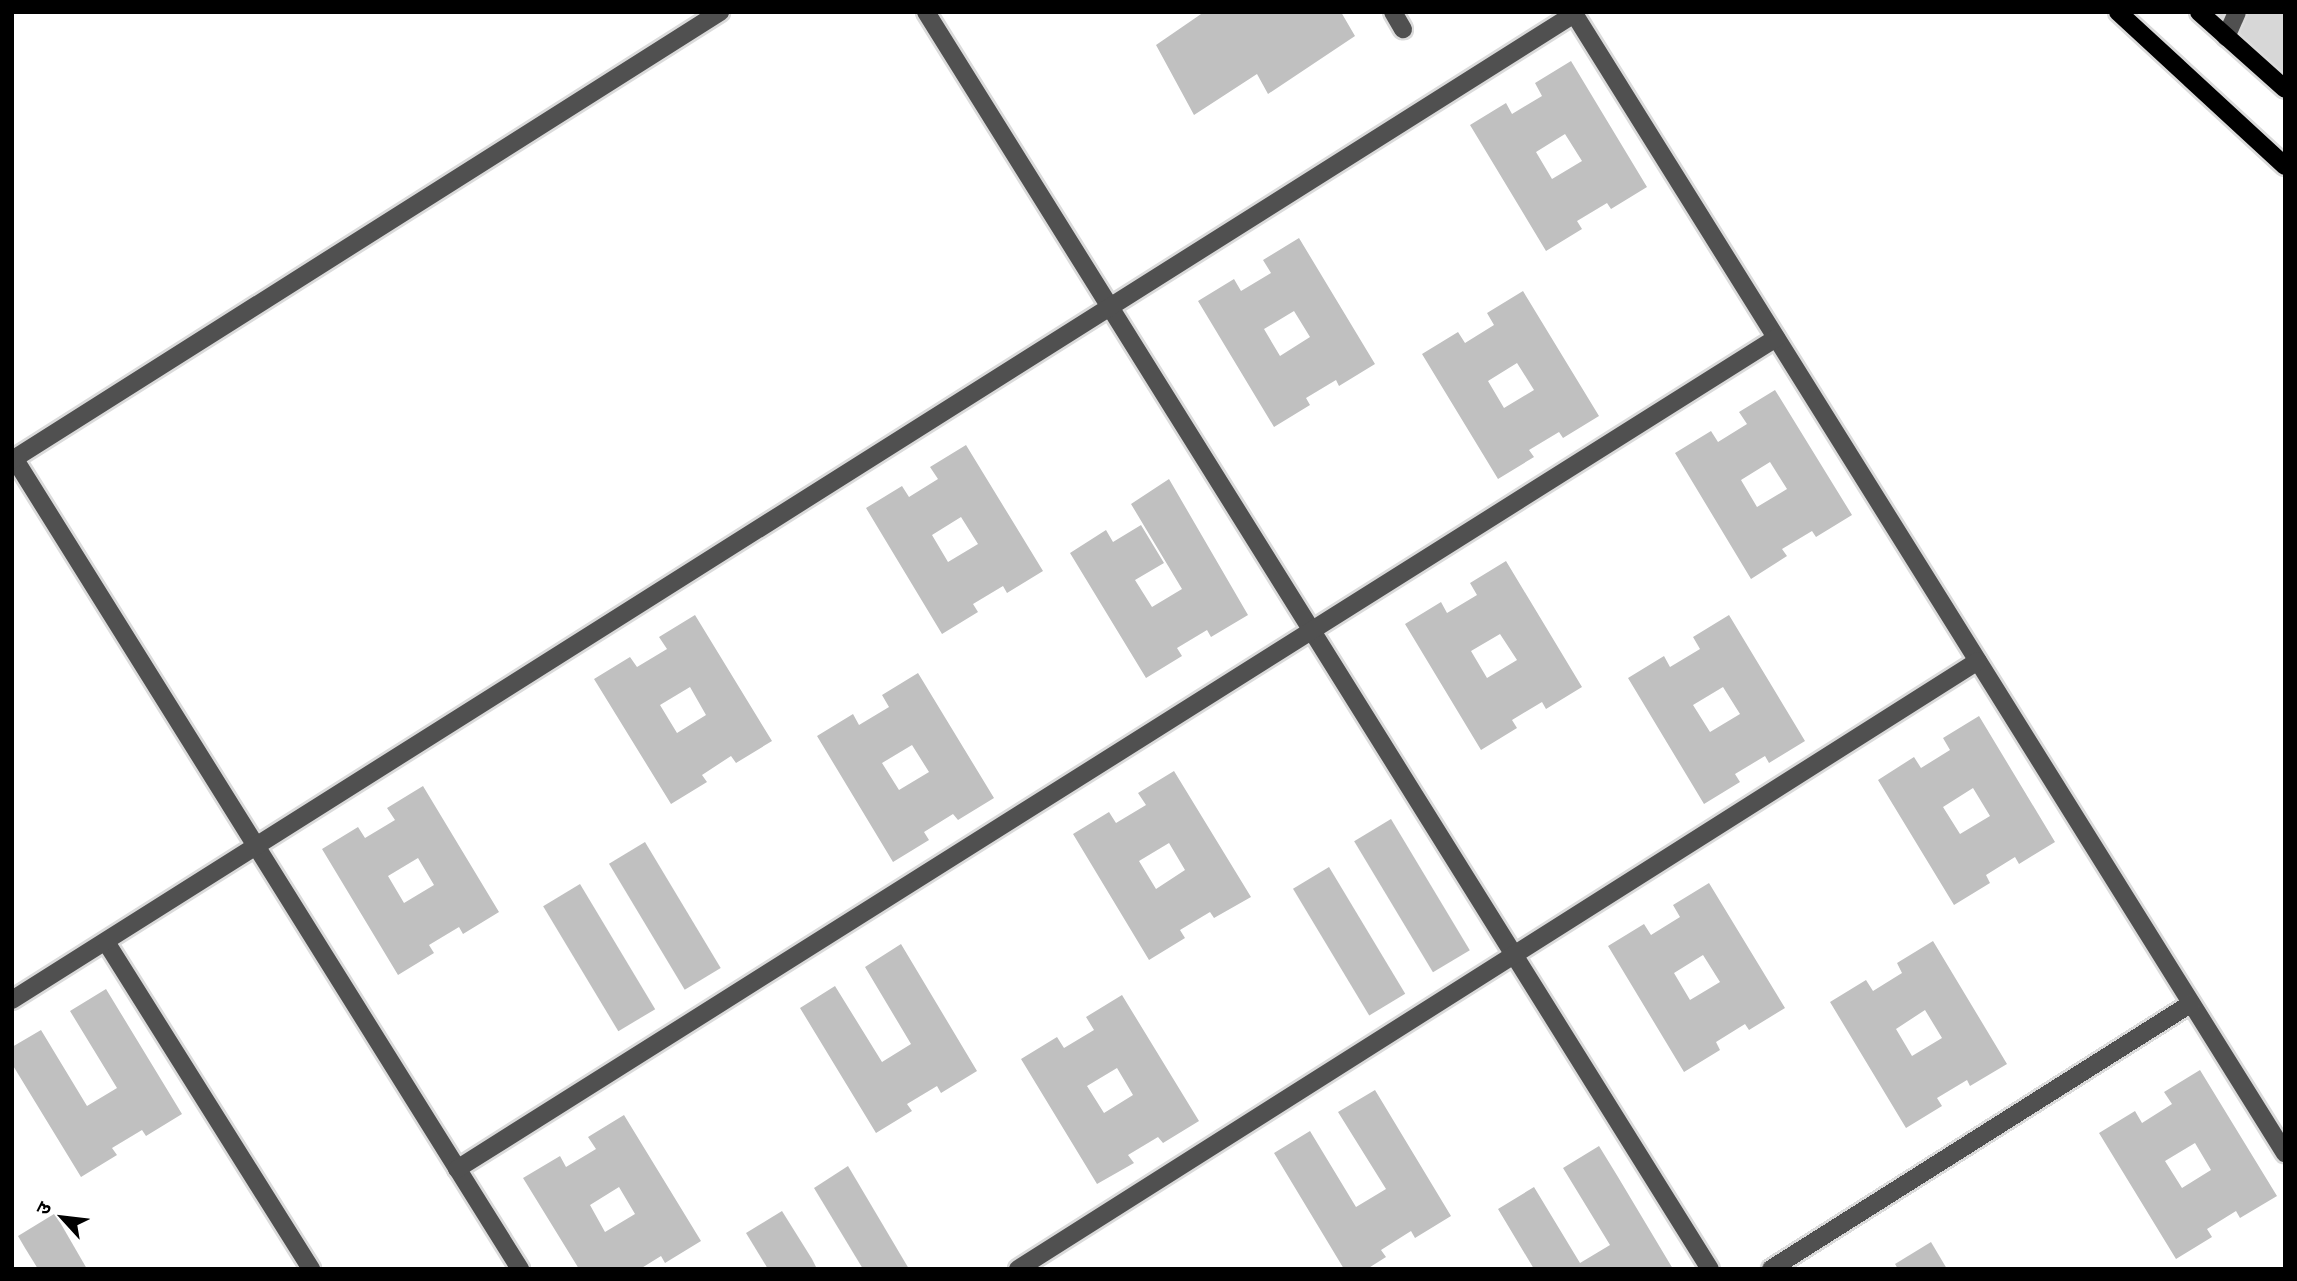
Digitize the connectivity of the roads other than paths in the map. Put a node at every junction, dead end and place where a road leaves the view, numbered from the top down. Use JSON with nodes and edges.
{"nodes":[{"id":1,"x":720,"y":12,"type":"edge"},
{"id":2,"x":926,"y":12,"type":"edge"},
{"id":3,"x":1393,"y":12,"type":"edge"},
{"id":4,"x":2118,"y":12,"type":"edge"},
{"id":5,"x":2199,"y":12,"type":"edge"},
{"id":6,"x":2237,"y":12,"type":"edge"},
{"id":7,"x":1574,"y":13,"type":"edge"},
{"id":8,"x":1403,"y":29,"type":"dead end"},
{"id":9,"x":2226,"y":37,"type":"junction"},
{"id":10,"x":2285,"y":89,"type":"edge"},
{"id":11,"x":2285,"y":166,"type":"edge"},
{"id":12,"x":1109,"y":306,"type":"junction"},
{"id":13,"x":1776,"y":338,"type":"junction"},
{"id":14,"x":13,"y":459,"type":"edge"},
{"id":15,"x":1311,"y":630,"type":"junction"},
{"id":16,"x":1978,"y":661,"type":"junction"},
{"id":17,"x":255,"y":845,"type":"junction"},
{"id":18,"x":106,"y":942,"type":"junction"},
{"id":19,"x":1514,"y":955,"type":"junction"},
{"id":20,"x":12,"y":1000,"type":"edge"},
{"id":21,"x":2191,"y":1003,"type":"junction"},
{"id":22,"x":2285,"y":1153,"type":"edge"},
{"id":23,"x":457,"y":1169,"type":"junction"},
{"id":24,"x":304,"y":1266,"type":"edge"},
{"id":25,"x":520,"y":1269,"type":"edge"},
{"id":26,"x":1018,"y":1269,"type":"edge"},
{"id":27,"x":1710,"y":1269,"type":"edge"},
{"id":28,"x":1771,"y":1269,"type":"edge"}],
"edges":[{"from":1,"to":14,"type":"street"},
{"from":2,"to":12,"type":"street"},
{"from":3,"to":8,"type":"street"},
{"from":4,"to":11,"type":"main road"},
{"from":5,"to":9,"type":"main road"},
{"from":6,"to":9,"type":"street"},
{"from":7,"to":12,"type":"street"},
{"from":7,"to":13,"type":"street"},
{"from":9,"to":10,"type":"main road"},
{"from":12,"to":15,"type":"street"},
{"from":12,"to":17,"type":"street"},
{"from":13,"to":15,"type":"street"},
{"from":13,"to":16,"type":"street"},
{"from":14,"to":17,"type":"street"},
{"from":15,"to":19,"type":"street"},
{"from":15,"to":23,"type":"street"},
{"from":16,"to":19,"type":"street"},
{"from":16,"to":21,"type":"street"},
{"from":17,"to":18,"type":"street"},
{"from":17,"to":23,"type":"street"},
{"from":18,"to":20,"type":"street"},
{"from":18,"to":24,"type":"street"},
{"from":19,"to":26,"type":"street"},
{"from":19,"to":27,"type":"street"},
{"from":21,"to":22,"type":"street"},
{"from":21,"to":28,"type":"street"},
{"from":23,"to":25,"type":"street"}]}
